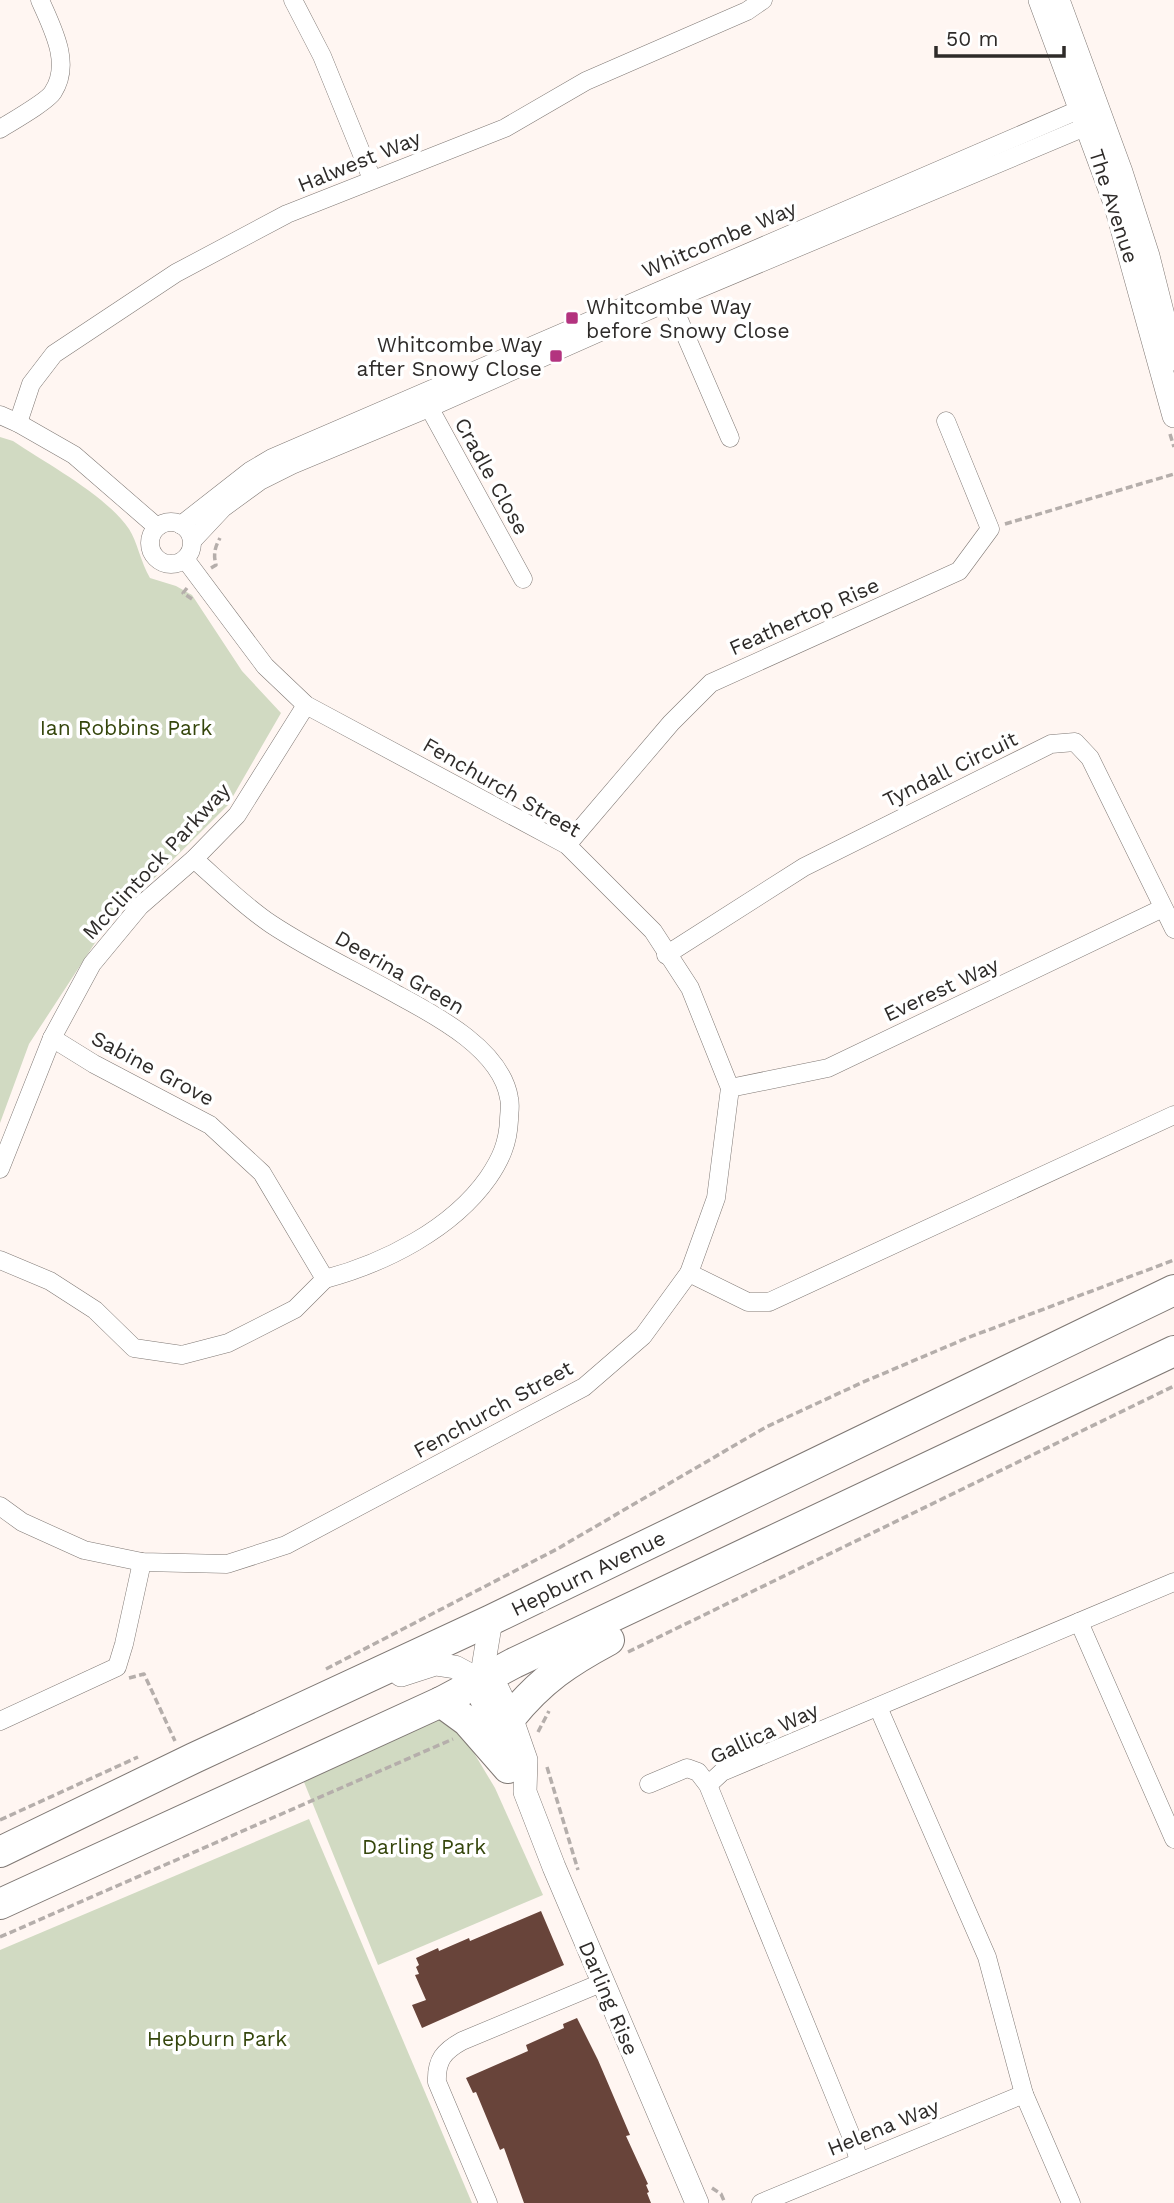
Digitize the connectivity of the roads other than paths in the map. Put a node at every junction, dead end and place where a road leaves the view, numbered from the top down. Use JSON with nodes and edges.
{"nodes":[{"id":1,"x":40,"y":0,"type":"edge"},
{"id":2,"x":293,"y":0,"type":"edge"},
{"id":3,"x":763,"y":0,"type":"edge"},
{"id":4,"x":1040,"y":0,"type":"edge"},
{"id":5,"x":1058,"y":0,"type":"edge"},
{"id":6,"x":1092,"y":114,"type":"junction"},
{"id":7,"x":0,"y":129,"type":"edge"},
{"id":8,"x":372,"y":179,"type":"junction"},
{"id":9,"x":667,"y":294,"type":"junction"},
{"id":10,"x":1174,"y":359,"type":"edge"},
{"id":11,"x":426,"y":401,"type":"junction"},
{"id":12,"x":0,"y":415,"type":"edge"},
{"id":13,"x":1170,"y":419,"type":"edge"},
{"id":14,"x":946,"y":421,"type":"dead end"},
{"id":15,"x":18,"y":423,"type":"junction"},
{"id":16,"x":730,"y":438,"type":"dead end"},
{"id":17,"x":181,"y":525,"type":"junction"},
{"id":18,"x":157,"y":527,"type":"junction"},
{"id":19,"x":193,"y":540,"type":"junction"},
{"id":20,"x":185,"y":559,"type":"junction"},
{"id":21,"x":523,"y":579,"type":"dead end"},
{"id":22,"x":306,"y":705,"type":"junction"},
{"id":23,"x":567,"y":845,"type":"junction"},
{"id":24,"x":194,"y":859,"type":"junction"},
{"id":25,"x":1163,"y":908,"type":"junction"},
{"id":26,"x":1174,"y":929,"type":"edge"},
{"id":27,"x":666,"y":955,"type":"junction"},
{"id":28,"x":52,"y":1038,"type":"junction"},
{"id":29,"x":730,"y":1088,"type":"junction"},
{"id":30,"x":1174,"y":1115,"type":"edge"},
{"id":31,"x":0,"y":1169,"type":"edge"},
{"id":32,"x":0,"y":1260,"type":"edge"},
{"id":33,"x":689,"y":1273,"type":"junction"},
{"id":34,"x":325,"y":1279,"type":"junction"},
{"id":35,"x":1174,"y":1290,"type":"edge"},
{"id":36,"x":1174,"y":1351,"type":"edge"},
{"id":37,"x":0,"y":1506,"type":"edge"},
{"id":38,"x":762,"y":1548,"type":"junction"},
{"id":39,"x":142,"y":1562,"type":"junction"},
{"id":40,"x":1174,"y":1582,"type":"edge"},
{"id":41,"x":491,"y":1620,"type":"junction"},
{"id":42,"x":1079,"y":1622,"type":"junction"},
{"id":43,"x":481,"y":1680,"type":"junction"},
{"id":44,"x":441,"y":1702,"type":"junction"},
{"id":45,"x":878,"y":1707,"type":"junction"},
{"id":46,"x":511,"y":1717,"type":"junction"},
{"id":47,"x":0,"y":1721,"type":"edge"},
{"id":48,"x":190,"y":1747,"type":"junction"},
{"id":49,"x":508,"y":1768,"type":"junction"},
{"id":50,"x":649,"y":1783,"type":"dead end"},
{"id":51,"x":708,"y":1785,"type":"junction"},
{"id":52,"x":525,"y":1792,"type":"junction"},
{"id":53,"x":1174,"y":1839,"type":"edge"},
{"id":54,"x":0,"y":1852,"type":"edge"},
{"id":55,"x":0,"y":1904,"type":"edge"},
{"id":56,"x":601,"y":1983,"type":"junction"},
{"id":57,"x":1024,"y":2094,"type":"junction"},
{"id":58,"x":859,"y":2161,"type":"junction"},
{"id":59,"x":701,"y":2193,"type":"edge"},
{"id":60,"x":488,"y":2203,"type":"edge"},
{"id":61,"x":761,"y":2203,"type":"edge"},
{"id":62,"x":1071,"y":2203,"type":"edge"}],
"edges":[{"from":1,"to":7,"type":"street"},
{"from":2,"to":8,"type":"street"},
{"from":3,"to":8,"type":"street","name":"Halwest Way"},
{"from":4,"to":6,"type":"street","name":"The Avenue"},
{"from":5,"to":6,"type":"street","name":"The Avenue"},
{"from":6,"to":9,"type":"street","name":"Whitcombe Way"},
{"from":6,"to":10,"type":"street","name":"The Avenue"},
{"from":6,"to":13,"type":"street","name":"The Avenue"},
{"from":8,"to":15,"type":"street","name":"Halwest Way"},
{"from":9,"to":11,"type":"street","name":"Whitcombe Way"},
{"from":9,"to":16,"type":"street"},
{"from":11,"to":17,"type":"street","name":"Whitcombe Way"},
{"from":11,"to":19,"type":"street","name":"Whitcombe Way"},
{"from":11,"to":21,"type":"street","name":"Cradle Close"},
{"from":12,"to":15,"type":"street"},
{"from":14,"to":23,"type":"street","name":"Feathertop Rise"},
{"from":15,"to":18,"type":"street"},
{"from":17,"to":18,"type":"street"},
{"from":17,"to":19,"type":"street"},
{"from":18,"to":20,"type":"street"},
{"from":19,"to":20,"type":"street","name":"Whitcombe Way"},
{"from":20,"to":22,"type":"street","name":"Fenchurch Street"},
{"from":22,"to":23,"type":"street","name":"Fenchurch Street"},
{"from":22,"to":24,"type":"street","name":"McClintock Parkway"},
{"from":23,"to":27,"type":"street","name":"Fenchurch Street"},
{"from":24,"to":28,"type":"street","name":"McClintock Parkway"},
{"from":24,"to":34,"type":"street","name":"Deerina Green"},
{"from":25,"to":26,"type":"street","name":"Tyndall Circuit"},
{"from":25,"to":27,"type":"street","name":"Tyndall Circuit"},
{"from":25,"to":29,"type":"street","name":"Everest Way"},
{"from":27,"to":29,"type":"street","name":"Fenchurch Street"},
{"from":28,"to":31,"type":"street","name":"McClintock Parkway"},
{"from":28,"to":34,"type":"street","name":"Sabine Grove"},
{"from":29,"to":33,"type":"street","name":"Fenchurch Street"},
{"from":30,"to":33,"type":"street"},
{"from":32,"to":34,"type":"street"},
{"from":33,"to":39,"type":"street","name":"Fenchurch Street"},
{"from":35,"to":41,"type":"main road","name":"Hepburn Avenue"},
{"from":36,"to":38,"type":"main road"},
{"from":37,"to":39,"type":"street","name":"Fenchurch Street"},
{"from":38,"to":43,"type":"main road"},
{"from":38,"to":46,"type":"main road"},
{"from":39,"to":47,"type":"street"},
{"from":40,"to":42,"type":"street","name":"Gallica Way"},
{"from":41,"to":43,"type":"street","name":"Darling Rise"},
{"from":41,"to":48,"type":"main road","name":"Hepburn Avenue"},
{"from":42,"to":45,"type":"street","name":"Gallica Way"},
{"from":42,"to":53,"type":"street"},
{"from":43,"to":44,"type":"main road"},
{"from":43,"to":46,"type":"street","name":"Darling Rise"},
{"from":43,"to":48,"type":"street","name":"Darling Rise"},
{"from":43,"to":49,"type":"street","name":"Darling Rise"},
{"from":44,"to":49,"type":"main road"},
{"from":44,"to":55,"type":"main road"},
{"from":45,"to":51,"type":"street","name":"Gallica Way"},
{"from":45,"to":57,"type":"street"},
{"from":46,"to":52,"type":"street","name":"Darling Rise"},
{"from":48,"to":54,"type":"main road","name":"Hepburn Avenue"},
{"from":49,"to":52,"type":"street","name":"Darling Rise"},
{"from":50,"to":51,"type":"street"},
{"from":51,"to":58,"type":"street","name":"Gallica Way"},
{"from":52,"to":56,"type":"street","name":"Darling Rise"},
{"from":56,"to":59,"type":"street","name":"Darling Rise"},
{"from":56,"to":60,"type":"street"},
{"from":57,"to":58,"type":"street","name":"Helena Way"},
{"from":57,"to":62,"type":"street"},
{"from":58,"to":61,"type":"street","name":"Helena Way"}]}
